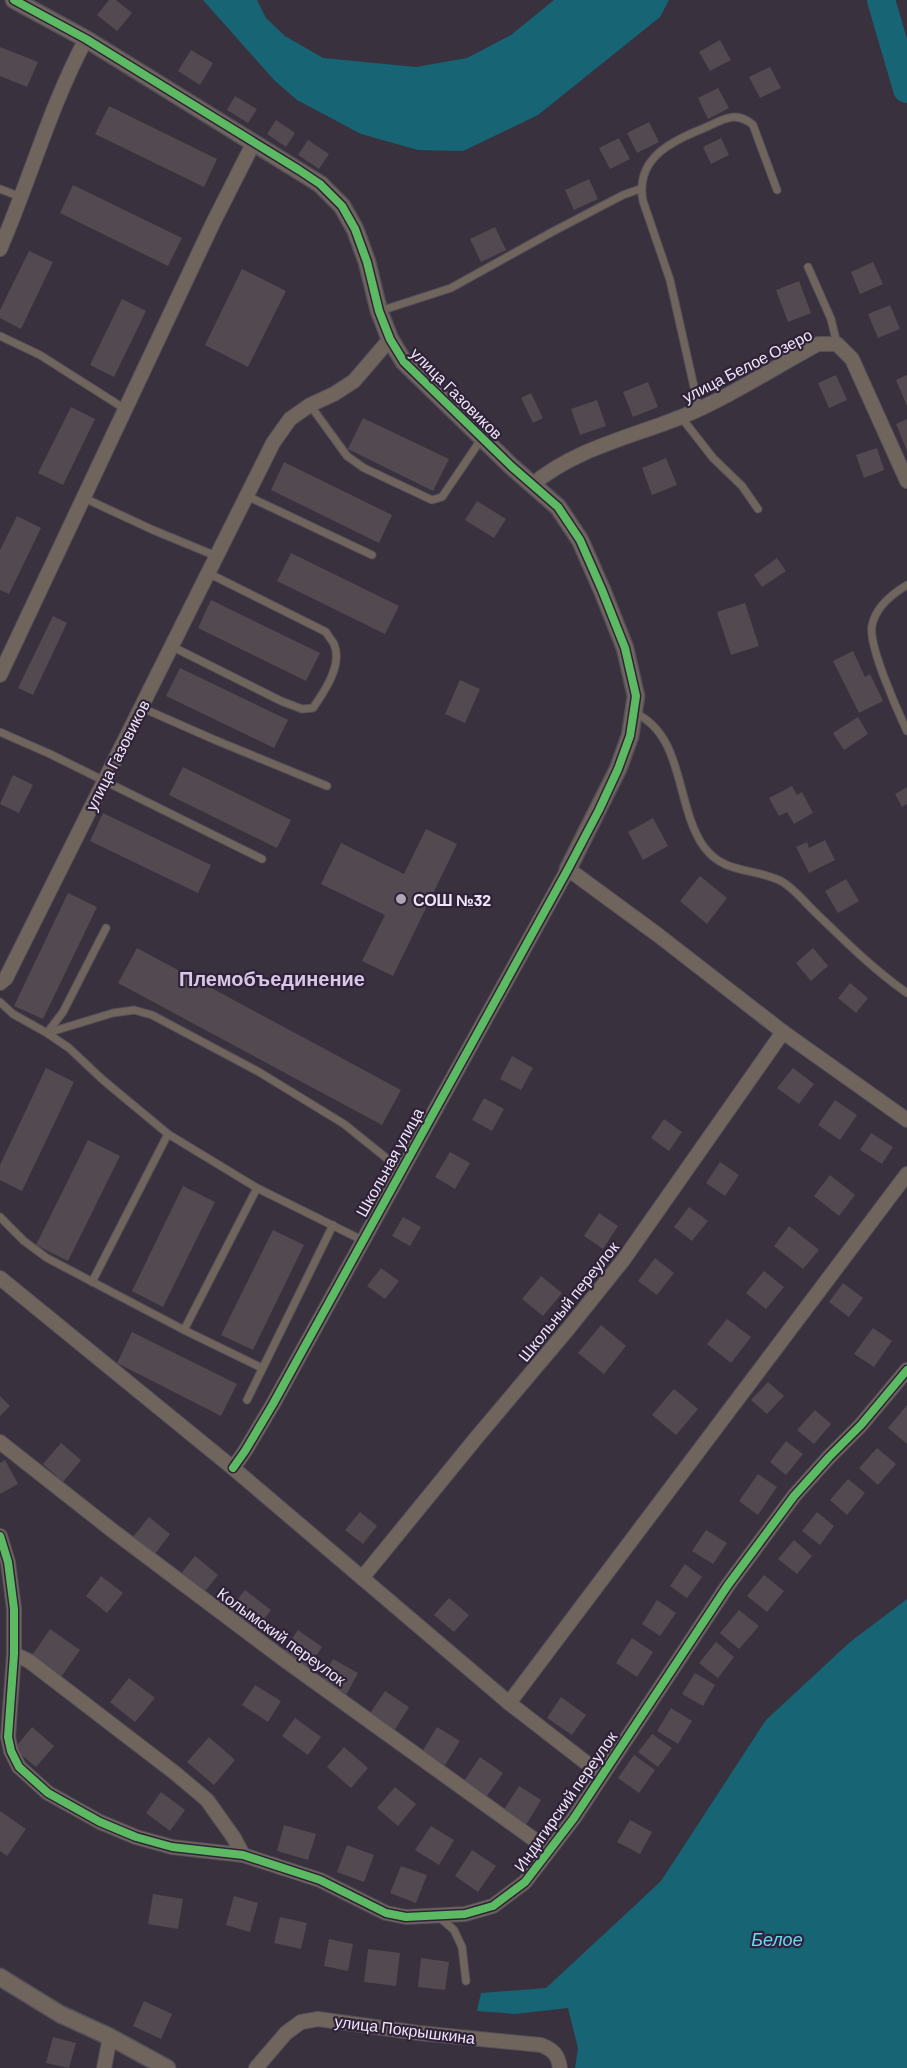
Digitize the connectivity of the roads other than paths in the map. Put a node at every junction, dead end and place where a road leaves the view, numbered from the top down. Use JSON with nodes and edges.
{"nodes":[{"id":1,"x":14,"y":0,"type":"edge"},
{"id":2,"x":86,"y":39,"type":"junction"},
{"id":3,"x":254,"y":142,"type":"junction"},
{"id":4,"x":0,"y":189,"type":"edge"},
{"id":5,"x":640,"y":189,"type":"junction"},
{"id":6,"x":777,"y":190,"type":"dead end"},
{"id":7,"x":21,"y":196,"type":"junction"},
{"id":8,"x":0,"y":249,"type":"edge"},
{"id":9,"x":808,"y":267,"type":"dead end"},
{"id":10,"x":379,"y":311,"type":"junction"},
{"id":11,"x":0,"y":336,"type":"edge"},
{"id":12,"x":390,"y":339,"type":"junction"},
{"id":13,"x":837,"y":344,"type":"junction"},
{"id":14,"x":310,"y":405,"type":"junction"},
{"id":15,"x":125,"y":409,"type":"junction"},
{"id":16,"x":699,"y":409,"type":"junction"},
{"id":17,"x":681,"y":417,"type":"junction"},
{"id":18,"x":482,"y":438,"type":"junction"},
{"id":19,"x":907,"y":481,"type":"edge"},
{"id":20,"x":532,"y":485,"type":"junction"},
{"id":21,"x":246,"y":496,"type":"junction"},
{"id":22,"x":82,"y":497,"type":"junction"},
{"id":23,"x":758,"y":509,"type":"dead end"},
{"id":24,"x":372,"y":555,"type":"dead end"},
{"id":25,"x":216,"y":556,"type":"junction"},
{"id":26,"x":208,"y":573,"type":"junction"},
{"id":27,"x":907,"y":585,"type":"edge"},
{"id":28,"x":171,"y":646,"type":"junction"},
{"id":29,"x":0,"y":675,"type":"edge"},
{"id":30,"x":140,"y":707,"type":"junction"},
{"id":31,"x":635,"y":713,"type":"junction"},
{"id":32,"x":0,"y":732,"type":"edge"},
{"id":33,"x":907,"y":732,"type":"edge"},
{"id":34,"x":104,"y":781,"type":"junction"},
{"id":35,"x":327,"y":786,"type":"dead end"},
{"id":36,"x":262,"y":859,"type":"dead end"},
{"id":37,"x":568,"y":869,"type":"junction"},
{"id":38,"x":106,"y":928,"type":"dead end"},
{"id":39,"x":0,"y":983,"type":"edge"},
{"id":40,"x":907,"y":993,"type":"edge"},
{"id":41,"x":0,"y":1002,"type":"edge"},
{"id":42,"x":783,"y":1032,"type":"junction"},
{"id":43,"x":47,"y":1033,"type":"junction"},
{"id":44,"x":907,"y":1120,"type":"edge"},
{"id":45,"x":168,"y":1134,"type":"junction"},
{"id":46,"x":400,"y":1169,"type":"junction"},
{"id":47,"x":907,"y":1174,"type":"edge"},
{"id":48,"x":257,"y":1188,"type":"junction"},
{"id":49,"x":0,"y":1217,"type":"edge"},
{"id":50,"x":333,"y":1225,"type":"junction"},
{"id":51,"x":362,"y":1240,"type":"junction"},
{"id":52,"x":0,"y":1278,"type":"edge"},
{"id":53,"x":92,"y":1282,"type":"junction"},
{"id":54,"x":184,"y":1330,"type":"junction"},
{"id":55,"x":262,"y":1368,"type":"junction"},
{"id":56,"x":907,"y":1370,"type":"edge"},
{"id":57,"x":247,"y":1400,"type":"dead end"},
{"id":58,"x":0,"y":1442,"type":"edge"},
{"id":59,"x":233,"y":1468,"type":"junction"},
{"id":60,"x":0,"y":1536,"type":"edge"},
{"id":61,"x":362,"y":1578,"type":"junction"},
{"id":62,"x":14,"y":1654,"type":"junction"},
{"id":63,"x":509,"y":1702,"type":"junction"},
{"id":64,"x":602,"y":1775,"type":"junction"},
{"id":65,"x":548,"y":1851,"type":"junction"},
{"id":66,"x":243,"y":1855,"type":"junction"},
{"id":67,"x":439,"y":1916,"type":"junction"},
{"id":68,"x":0,"y":1977,"type":"edge"},
{"id":69,"x":466,"y":1981,"type":"dead end"},
{"id":70,"x":110,"y":2037,"type":"junction"},
{"id":71,"x":104,"y":2068,"type":"edge"},
{"id":72,"x":167,"y":2068,"type":"edge"},
{"id":73,"x":256,"y":2068,"type":"edge"},
{"id":74,"x":560,"y":2068,"type":"edge"}],
"edges":[{"from":1,"to":2,"type":"street","name":"улица Газовиков"},
{"from":2,"to":3,"type":"street","name":"улица Газовиков"},
{"from":2,"to":7,"type":"street"},
{"from":3,"to":10,"type":"street","name":"улица Газовиков"},
{"from":3,"to":15,"type":"street"},
{"from":4,"to":7,"type":"lane"},
{"from":5,"to":6,"type":"lane"},
{"from":5,"to":10,"type":"lane"},
{"from":5,"to":16,"type":"lane"},
{"from":7,"to":8,"type":"street"},
{"from":9,"to":13,"type":"lane"},
{"from":10,"to":12,"type":"street","name":"улица Газовиков"},
{"from":11,"to":15,"type":"lane"},
{"from":12,"to":14,"type":"street","name":"улица Газовиков"},
{"from":12,"to":18,"type":"street","name":"улица Газовиков"},
{"from":13,"to":16,"type":"street","name":"улица Белое Озеро"},
{"from":13,"to":19,"type":"street","name":"улица Белое Озеро"},
{"from":14,"to":18,"type":"lane"},
{"from":14,"to":21,"type":"street","name":"улица Газовиков"},
{"from":15,"to":22,"type":"street"},
{"from":16,"to":17,"type":"street","name":"улица Белое Озеро"},
{"from":17,"to":20,"type":"street","name":"улица Белое Озеро"},
{"from":17,"to":23,"type":"lane"},
{"from":18,"to":20,"type":"street","name":"улица Газовиков"},
{"from":20,"to":31,"type":"street","name":"улица Газовиков"},
{"from":21,"to":24,"type":"lane"},
{"from":21,"to":25,"type":"street","name":"улица Газовиков"},
{"from":22,"to":25,"type":"lane"},
{"from":22,"to":29,"type":"street"},
{"from":25,"to":26,"type":"street","name":"улица Газовиков"},
{"from":26,"to":28,"type":"street","name":"улица Газовиков"},
{"from":26,"to":28,"type":"lane"},
{"from":27,"to":33,"type":"lane"},
{"from":28,"to":30,"type":"street","name":"улица Газовиков"},
{"from":30,"to":34,"type":"street","name":"улица Газовиков"},
{"from":30,"to":35,"type":"lane"},
{"from":31,"to":37,"type":"street","name":"улица Газовиков"},
{"from":31,"to":40,"type":"lane"},
{"from":32,"to":34,"type":"lane"},
{"from":34,"to":36,"type":"lane"},
{"from":34,"to":39,"type":"street","name":"улица Газовиков"},
{"from":37,"to":42,"type":"street"},
{"from":37,"to":46,"type":"street","name":"Школьная улица"},
{"from":38,"to":43,"type":"lane"},
{"from":41,"to":43,"type":"lane"},
{"from":42,"to":44,"type":"street"},
{"from":42,"to":61,"type":"street","name":"Школьный переулок"},
{"from":43,"to":45,"type":"lane"},
{"from":43,"to":46,"type":"lane"},
{"from":45,"to":48,"type":"lane"},
{"from":45,"to":53,"type":"lane"},
{"from":46,"to":51,"type":"street","name":"Школьная улица"},
{"from":47,"to":63,"type":"street"},
{"from":48,"to":50,"type":"lane"},
{"from":48,"to":54,"type":"lane"},
{"from":49,"to":53,"type":"lane"},
{"from":50,"to":51,"type":"lane"},
{"from":50,"to":55,"type":"lane"},
{"from":51,"to":59,"type":"street","name":"Школьная улица"},
{"from":52,"to":59,"type":"street"},
{"from":53,"to":54,"type":"lane"},
{"from":54,"to":55,"type":"lane"},
{"from":55,"to":57,"type":"lane"},
{"from":56,"to":64,"type":"street","name":"Индигирский переулок"},
{"from":58,"to":65,"type":"street","name":"Колымский переулок"},
{"from":59,"to":61,"type":"street"},
{"from":60,"to":62,"type":"street","name":"Индигирский переулок"},
{"from":61,"to":63,"type":"street"},
{"from":62,"to":66,"type":"street"},
{"from":62,"to":66,"type":"street","name":"Индигирский переулок"},
{"from":63,"to":64,"type":"street"},
{"from":64,"to":65,"type":"street","name":"Индигирский переулок"},
{"from":65,"to":67,"type":"street","name":"Индигирский переулок"},
{"from":66,"to":67,"type":"street","name":"Индигирский переулок"},
{"from":67,"to":69,"type":"lane"},
{"from":68,"to":70,"type":"street"},
{"from":70,"to":71,"type":"street"},
{"from":70,"to":72,"type":"street"},
{"from":73,"to":74,"type":"street","name":"улица Покрышкина"}]}
